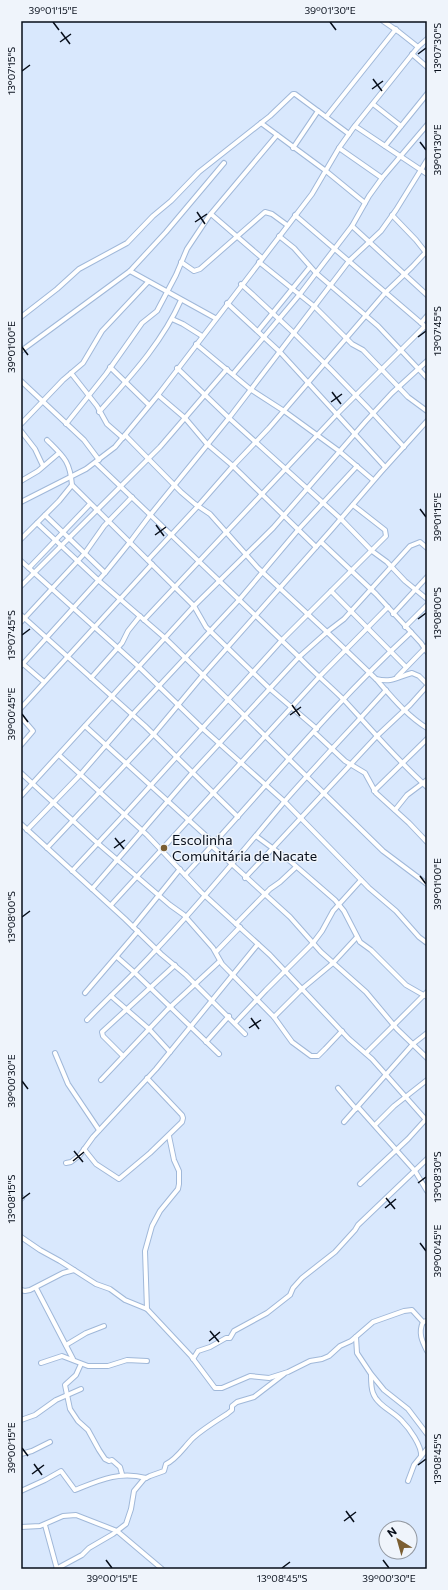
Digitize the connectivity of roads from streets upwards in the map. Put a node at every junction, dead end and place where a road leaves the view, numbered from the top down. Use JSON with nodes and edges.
{"nodes":[{"id":1,"x":383,"y":21,"type":"edge"},
{"id":2,"x":389,"y":22,"type":"edge"},
{"id":3,"x":396,"y":29,"type":"junction"},
{"id":4,"x":427,"y":39,"type":"edge"},
{"id":5,"x":418,"y":48,"type":"junction"},
{"id":6,"x":412,"y":54,"type":"junction"},
{"id":7,"x":427,"y":66,"type":"edge"},
{"id":8,"x":427,"y":94,"type":"edge"},
{"id":9,"x":373,"y":104,"type":"junction"},
{"id":10,"x":318,"y":111,"type":"junction"},
{"id":11,"x":326,"y":117,"type":"junction"},
{"id":12,"x":261,"y":123,"type":"junction"},
{"id":13,"x":427,"y":125,"type":"edge"},
{"id":14,"x":355,"y":126,"type":"junction"},
{"id":15,"x":401,"y":126,"type":"junction"},
{"id":16,"x":349,"y":134,"type":"junction"},
{"id":17,"x":277,"y":135,"type":"junction"},
{"id":18,"x":385,"y":146,"type":"junction"},
{"id":19,"x":293,"y":148,"type":"junction"},
{"id":20,"x":339,"y":148,"type":"junction"},
{"id":21,"x":401,"y":157,"type":"junction"},
{"id":22,"x":427,"y":160,"type":"edge"},
{"id":23,"x":224,"y":163,"type":"dead end"},
{"id":24,"x":420,"y":170,"type":"junction"},
{"id":25,"x":326,"y":171,"type":"junction"},
{"id":26,"x":427,"y":174,"type":"edge"},
{"id":27,"x":382,"y":178,"type":"junction"},
{"id":28,"x":365,"y":203,"type":"junction"},
{"id":29,"x":211,"y":214,"type":"junction"},
{"id":30,"x":295,"y":215,"type":"junction"},
{"id":31,"x":392,"y":215,"type":"junction"},
{"id":32,"x":287,"y":225,"type":"junction"},
{"id":33,"x":352,"y":226,"type":"junction"},
{"id":34,"x":236,"y":236,"type":"junction"},
{"id":35,"x":279,"y":236,"type":"junction"},
{"id":36,"x":370,"y":242,"type":"junction"},
{"id":37,"x":334,"y":248,"type":"junction"},
{"id":38,"x":426,"y":254,"type":"edge"},
{"id":39,"x":261,"y":260,"type":"junction"},
{"id":40,"x":349,"y":261,"type":"junction"},
{"id":41,"x":182,"y":262,"type":"junction"},
{"id":42,"x":310,"y":267,"type":"junction"},
{"id":43,"x":130,"y":271,"type":"junction"},
{"id":44,"x":316,"y":273,"type":"junction"},
{"id":45,"x":404,"y":275,"type":"junction"},
{"id":46,"x":148,"y":282,"type":"junction"},
{"id":47,"x":242,"y":284,"type":"junction"},
{"id":48,"x":331,"y":286,"type":"junction"},
{"id":49,"x":293,"y":288,"type":"junction"},
{"id":50,"x":166,"y":292,"type":"junction"},
{"id":51,"x":386,"y":292,"type":"junction"},
{"id":52,"x":300,"y":294,"type":"junction"},
{"id":53,"x":427,"y":295,"type":"edge"},
{"id":54,"x":181,"y":300,"type":"junction"},
{"id":55,"x":227,"y":303,"type":"junction"},
{"id":56,"x":315,"y":308,"type":"junction"},
{"id":57,"x":274,"y":313,"type":"junction"},
{"id":58,"x":365,"y":315,"type":"junction"},
{"id":59,"x":21,"y":316,"type":"edge"},
{"id":60,"x":427,"y":316,"type":"edge"},
{"id":61,"x":215,"y":318,"type":"junction"},
{"id":62,"x":172,"y":319,"type":"junction"},
{"id":63,"x":280,"y":319,"type":"junction"},
{"id":64,"x":424,"y":326,"type":"edge"},
{"id":65,"x":258,"y":331,"type":"junction"},
{"id":66,"x":295,"y":333,"type":"junction"},
{"id":67,"x":202,"y":336,"type":"junction"},
{"id":68,"x":346,"y":337,"type":"junction"},
{"id":69,"x":265,"y":338,"type":"junction"},
{"id":70,"x":196,"y":344,"type":"junction"},
{"id":71,"x":400,"y":349,"type":"junction"},
{"id":72,"x":21,"y":351,"type":"edge"},
{"id":73,"x":280,"y":352,"type":"junction"},
{"id":74,"x":427,"y":361,"type":"edge"},
{"id":75,"x":325,"y":362,"type":"junction"},
{"id":76,"x":110,"y":368,"type":"junction"},
{"id":77,"x":178,"y":368,"type":"junction"},
{"id":78,"x":418,"y":368,"type":"junction"},
{"id":79,"x":227,"y":369,"type":"junction"},
{"id":80,"x":381,"y":369,"type":"junction"},
{"id":81,"x":71,"y":373,"type":"junction"},
{"id":82,"x":233,"y":374,"type":"junction"},
{"id":83,"x":427,"y":378,"type":"edge"},
{"id":84,"x":126,"y":382,"type":"junction"},
{"id":85,"x":308,"y":382,"type":"junction"},
{"id":86,"x":22,"y":383,"type":"edge"},
{"id":87,"x":398,"y":386,"type":"junction"},
{"id":88,"x":250,"y":389,"type":"junction"},
{"id":89,"x":158,"y":394,"type":"junction"},
{"id":90,"x":205,"y":394,"type":"junction"},
{"id":91,"x":88,"y":395,"type":"junction"},
{"id":92,"x":355,"y":395,"type":"junction"},
{"id":93,"x":43,"y":402,"type":"junction"},
{"id":94,"x":149,"y":405,"type":"junction"},
{"id":95,"x":284,"y":411,"type":"junction"},
{"id":96,"x":99,"y":412,"type":"junction"},
{"id":97,"x":373,"y":412,"type":"junction"},
{"id":98,"x":427,"y":412,"type":"edge"},
{"id":99,"x":337,"y":414,"type":"junction"},
{"id":100,"x":185,"y":418,"type":"junction"},
{"id":101,"x":229,"y":418,"type":"junction"},
{"id":102,"x":427,"y":421,"type":"edge"},
{"id":103,"x":21,"y":424,"type":"edge"},
{"id":104,"x":66,"y":424,"type":"junction"},
{"id":105,"x":21,"y":431,"type":"edge"},
{"id":106,"x":355,"y":433,"type":"junction"},
{"id":107,"x":124,"y":436,"type":"junction"},
{"id":108,"x":317,"y":436,"type":"junction"},
{"id":109,"x":47,"y":440,"type":"dead end"},
{"id":110,"x":256,"y":442,"type":"junction"},
{"id":111,"x":208,"y":444,"type":"junction"},
{"id":112,"x":404,"y":446,"type":"junction"},
{"id":113,"x":339,"y":451,"type":"junction"},
{"id":114,"x":59,"y":453,"type":"junction"},
{"id":115,"x":147,"y":458,"type":"junction"},
{"id":116,"x":98,"y":461,"type":"junction"},
{"id":117,"x":43,"y":466,"type":"junction"},
{"id":118,"x":233,"y":466,"type":"junction"},
{"id":119,"x":357,"y":466,"type":"junction"},
{"id":120,"x":385,"y":467,"type":"junction"},
{"id":121,"x":286,"y":469,"type":"junction"},
{"id":122,"x":71,"y":477,"type":"junction"},
{"id":123,"x":373,"y":480,"type":"junction"},
{"id":124,"x":21,"y":481,"type":"edge"},
{"id":125,"x":120,"y":485,"type":"junction"},
{"id":126,"x":174,"y":485,"type":"junction"},
{"id":127,"x":72,"y":486,"type":"junction"},
{"id":128,"x":307,"y":488,"type":"junction"},
{"id":129,"x":261,"y":495,"type":"junction"},
{"id":130,"x":132,"y":497,"type":"junction"},
{"id":131,"x":21,"y":502,"type":"edge"},
{"id":132,"x":323,"y":503,"type":"junction"},
{"id":133,"x":90,"y":504,"type":"junction"},
{"id":134,"x":353,"y":505,"type":"junction"},
{"id":135,"x":198,"y":506,"type":"junction"},
{"id":136,"x":96,"y":510,"type":"junction"},
{"id":137,"x":151,"y":514,"type":"junction"},
{"id":138,"x":45,"y":515,"type":"junction"},
{"id":139,"x":282,"y":515,"type":"junction"},
{"id":140,"x":341,"y":519,"type":"junction"},
{"id":141,"x":108,"y":522,"type":"junction"},
{"id":142,"x":37,"y":523,"type":"junction"},
{"id":143,"x":298,"y":530,"type":"junction"},
{"id":144,"x":62,"y":531,"type":"junction"},
{"id":145,"x":227,"y":533,"type":"junction"},
{"id":146,"x":172,"y":535,"type":"junction"},
{"id":147,"x":68,"y":537,"type":"junction"},
{"id":148,"x":21,"y":539,"type":"edge"},
{"id":149,"x":55,"y":539,"type":"junction"},
{"id":150,"x":130,"y":542,"type":"junction"},
{"id":151,"x":321,"y":542,"type":"junction"},
{"id":152,"x":61,"y":545,"type":"junction"},
{"id":153,"x":316,"y":546,"type":"junction"},
{"id":154,"x":427,"y":548,"type":"edge"},
{"id":155,"x":372,"y":551,"type":"junction"},
{"id":156,"x":85,"y":553,"type":"junction"},
{"id":157,"x":246,"y":555,"type":"junction"},
{"id":158,"x":78,"y":560,"type":"junction"},
{"id":159,"x":148,"y":560,"type":"junction"},
{"id":160,"x":21,"y":562,"type":"edge"},
{"id":161,"x":200,"y":562,"type":"junction"},
{"id":162,"x":152,"y":564,"type":"junction"},
{"id":163,"x":392,"y":567,"type":"junction"},
{"id":164,"x":29,"y":568,"type":"junction"},
{"id":165,"x":351,"y":571,"type":"junction"},
{"id":166,"x":34,"y":573,"type":"junction"},
{"id":167,"x":105,"y":573,"type":"junction"},
{"id":168,"x":263,"y":573,"type":"junction"},
{"id":169,"x":427,"y":577,"type":"edge"},
{"id":170,"x":98,"y":580,"type":"junction"},
{"id":171,"x":219,"y":580,"type":"junction"},
{"id":172,"x":21,"y":586,"type":"edge"},
{"id":173,"x":176,"y":587,"type":"junction"},
{"id":174,"x":280,"y":588,"type":"junction"},
{"id":175,"x":52,"y":589,"type":"junction"},
{"id":176,"x":416,"y":589,"type":"junction"},
{"id":177,"x":372,"y":590,"type":"junction"},
{"id":178,"x":330,"y":591,"type":"junction"},
{"id":179,"x":120,"y":599,"type":"junction"},
{"id":180,"x":427,"y":599,"type":"edge"},
{"id":181,"x":239,"y":600,"type":"junction"},
{"id":182,"x":427,"y":605,"type":"edge"},
{"id":183,"x":194,"y":606,"type":"junction"},
{"id":184,"x":388,"y":607,"type":"junction"},
{"id":185,"x":72,"y":608,"type":"junction"},
{"id":186,"x":351,"y":611,"type":"junction"},
{"id":187,"x":308,"y":613,"type":"junction"},
{"id":188,"x":393,"y":614,"type":"junction"},
{"id":189,"x":140,"y":616,"type":"junction"},
{"id":190,"x":256,"y":616,"type":"junction"},
{"id":191,"x":22,"y":619,"type":"edge"},
{"id":192,"x":144,"y":620,"type":"junction"},
{"id":193,"x":405,"y":627,"type":"junction"},
{"id":194,"x":95,"y":628,"type":"junction"},
{"id":195,"x":368,"y":628,"type":"junction"},
{"id":196,"x":210,"y":631,"type":"junction"},
{"id":197,"x":327,"y":632,"type":"junction"},
{"id":198,"x":411,"y":632,"type":"junction"},
{"id":199,"x":46,"y":638,"type":"junction"},
{"id":200,"x":165,"y":638,"type":"junction"},
{"id":201,"x":281,"y":640,"type":"junction"},
{"id":202,"x":117,"y":648,"type":"junction"},
{"id":203,"x":228,"y":648,"type":"junction"},
{"id":204,"x":426,"y":649,"type":"edge"},
{"id":205,"x":346,"y":650,"type":"junction"},
{"id":206,"x":390,"y":651,"type":"junction"},
{"id":207,"x":68,"y":657,"type":"junction"},
{"id":208,"x":299,"y":657,"type":"junction"},
{"id":209,"x":186,"y":658,"type":"junction"},
{"id":210,"x":22,"y":664,"type":"edge"},
{"id":211,"x":139,"y":667,"type":"junction"},
{"id":212,"x":406,"y":667,"type":"junction"},
{"id":213,"x":253,"y":672,"type":"junction"},
{"id":214,"x":370,"y":673,"type":"junction"},
{"id":215,"x":203,"y":675,"type":"junction"},
{"id":216,"x":320,"y":676,"type":"junction"},
{"id":217,"x":92,"y":678,"type":"junction"},
{"id":218,"x":376,"y":678,"type":"junction"},
{"id":219,"x":394,"y":680,"type":"junction"},
{"id":220,"x":44,"y":682,"type":"junction"},
{"id":221,"x":427,"y":685,"type":"edge"},
{"id":222,"x":159,"y":687,"type":"junction"},
{"id":223,"x":269,"y":688,"type":"junction"},
{"id":224,"x":386,"y":690,"type":"junction"},
{"id":225,"x":112,"y":697,"type":"junction"},
{"id":226,"x":227,"y":700,"type":"junction"},
{"id":227,"x":344,"y":700,"type":"junction"},
{"id":228,"x":178,"y":706,"type":"junction"},
{"id":229,"x":291,"y":707,"type":"junction"},
{"id":230,"x":21,"y":708,"type":"edge"},
{"id":231,"x":404,"y":710,"type":"junction"},
{"id":232,"x":132,"y":715,"type":"junction"},
{"id":233,"x":243,"y":715,"type":"junction"},
{"id":234,"x":21,"y":717,"type":"edge"},
{"id":235,"x":361,"y":718,"type":"junction"},
{"id":236,"x":85,"y":726,"type":"junction"},
{"id":237,"x":202,"y":728,"type":"junction"},
{"id":238,"x":427,"y":728,"type":"edge"},
{"id":239,"x":316,"y":731,"type":"junction"},
{"id":240,"x":153,"y":735,"type":"junction"},
{"id":241,"x":266,"y":736,"type":"junction"},
{"id":242,"x":377,"y":736,"type":"junction"},
{"id":243,"x":427,"y":740,"type":"edge"},
{"id":244,"x":218,"y":743,"type":"junction"},
{"id":245,"x":21,"y":745,"type":"edge"},
{"id":246,"x":106,"y":745,"type":"junction"},
{"id":247,"x":332,"y":750,"type":"junction"},
{"id":248,"x":60,"y":755,"type":"junction"},
{"id":249,"x":176,"y":757,"type":"junction"},
{"id":250,"x":290,"y":759,"type":"junction"},
{"id":251,"x":240,"y":763,"type":"junction"},
{"id":252,"x":403,"y":763,"type":"junction"},
{"id":253,"x":127,"y":764,"type":"junction"},
{"id":254,"x":350,"y":765,"type":"junction"},
{"id":255,"x":192,"y":772,"type":"junction"},
{"id":256,"x":21,"y":773,"type":"edge"},
{"id":257,"x":80,"y":775,"type":"junction"},
{"id":258,"x":308,"y":777,"type":"junction"},
{"id":259,"x":427,"y":780,"type":"edge"},
{"id":260,"x":33,"y":783,"type":"junction"},
{"id":261,"x":423,"y":783,"type":"junction"},
{"id":262,"x":150,"y":786,"type":"junction"},
{"id":263,"x":266,"y":786,"type":"junction"},
{"id":264,"x":427,"y":787,"type":"edge"},
{"id":265,"x":374,"y":791,"type":"junction"},
{"id":266,"x":213,"y":792,"type":"junction"},
{"id":267,"x":323,"y":792,"type":"junction"},
{"id":268,"x":100,"y":793,"type":"junction"},
{"id":269,"x":21,"y":796,"type":"edge"},
{"id":270,"x":167,"y":801,"type":"junction"},
{"id":271,"x":54,"y":802,"type":"junction"},
{"id":272,"x":285,"y":802,"type":"junction"},
{"id":273,"x":395,"y":810,"type":"junction"},
{"id":274,"x":124,"y":815,"type":"junction"},
{"id":275,"x":238,"y":817,"type":"junction"},
{"id":276,"x":300,"y":818,"type":"junction"},
{"id":277,"x":188,"y":819,"type":"junction"},
{"id":278,"x":73,"y":820,"type":"junction"},
{"id":279,"x":21,"y":824,"type":"edge"},
{"id":280,"x":27,"y":830,"type":"junction"},
{"id":281,"x":142,"y":831,"type":"junction"},
{"id":282,"x":256,"y":836,"type":"junction"},
{"id":283,"x":427,"y":842,"type":"edge"},
{"id":284,"x":98,"y":843,"type":"junction"},
{"id":285,"x":213,"y":844,"type":"junction"},
{"id":286,"x":47,"y":848,"type":"junction"},
{"id":287,"x":271,"y":848,"type":"junction"},
{"id":288,"x":161,"y":849,"type":"junction"},
{"id":289,"x":117,"y":860,"type":"junction"},
{"id":290,"x":230,"y":864,"type":"junction"},
{"id":291,"x":296,"y":867,"type":"junction"},
{"id":292,"x":180,"y":869,"type":"junction"},
{"id":293,"x":72,"y":871,"type":"junction"},
{"id":294,"x":185,"y":875,"type":"junction"},
{"id":295,"x":136,"y":876,"type":"junction"},
{"id":296,"x":245,"y":878,"type":"junction"},
{"id":297,"x":361,"y":880,"type":"junction"},
{"id":298,"x":427,"y":884,"type":"edge"},
{"id":299,"x":92,"y":889,"type":"junction"},
{"id":300,"x":159,"y":895,"type":"junction"},
{"id":301,"x":264,"y":895,"type":"junction"},
{"id":302,"x":205,"y":896,"type":"junction"},
{"id":303,"x":338,"y":904,"type":"junction"},
{"id":304,"x":110,"y":905,"type":"junction"},
{"id":305,"x":186,"y":917,"type":"junction"},
{"id":306,"x":238,"y":925,"type":"junction"},
{"id":307,"x":133,"y":927,"type":"junction"},
{"id":308,"x":138,"y":932,"type":"junction"},
{"id":309,"x":357,"y":937,"type":"junction"},
{"id":310,"x":313,"y":943,"type":"junction"},
{"id":311,"x":427,"y":943,"type":"edge"},
{"id":312,"x":258,"y":944,"type":"junction"},
{"id":313,"x":156,"y":950,"type":"junction"},
{"id":314,"x":216,"y":952,"type":"junction"},
{"id":315,"x":117,"y":957,"type":"junction"},
{"id":316,"x":220,"y":961,"type":"junction"},
{"id":317,"x":333,"y":963,"type":"junction"},
{"id":318,"x":174,"y":965,"type":"junction"},
{"id":319,"x":286,"y":970,"type":"junction"},
{"id":320,"x":134,"y":972,"type":"junction"},
{"id":321,"x":234,"y":975,"type":"junction"},
{"id":322,"x":195,"y":984,"type":"junction"},
{"id":323,"x":151,"y":988,"type":"junction"},
{"id":324,"x":303,"y":988,"type":"junction"},
{"id":325,"x":85,"y":993,"type":"dead end"},
{"id":326,"x":426,"y":995,"type":"edge"},
{"id":327,"x":111,"y":996,"type":"junction"},
{"id":328,"x":257,"y":999,"type":"junction"},
{"id":329,"x":212,"y":1000,"type":"junction"},
{"id":330,"x":171,"y":1007,"type":"junction"},
{"id":331,"x":127,"y":1009,"type":"junction"},
{"id":332,"x":229,"y":1016,"type":"junction"},
{"id":333,"x":274,"y":1017,"type":"junction"},
{"id":334,"x":87,"y":1020,"type":"dead end"},
{"id":335,"x":235,"y":1023,"type":"junction"},
{"id":336,"x":191,"y":1026,"type":"junction"},
{"id":337,"x":394,"y":1026,"type":"junction"},
{"id":338,"x":149,"y":1029,"type":"junction"},
{"id":339,"x":342,"y":1032,"type":"junction"},
{"id":340,"x":427,"y":1033,"type":"edge"},
{"id":341,"x":245,"y":1034,"type":"dead end"},
{"id":342,"x":206,"y":1042,"type":"junction"},
{"id":343,"x":413,"y":1044,"type":"junction"},
{"id":344,"x":170,"y":1052,"type":"junction"},
{"id":345,"x":55,"y":1053,"type":"dead end"},
{"id":346,"x":366,"y":1053,"type":"junction"},
{"id":347,"x":219,"y":1054,"type":"dead end"},
{"id":348,"x":124,"y":1056,"type":"junction"},
{"id":349,"x":427,"y":1058,"type":"edge"},
{"id":350,"x":386,"y":1075,"type":"junction"},
{"id":351,"x":147,"y":1078,"type":"junction"},
{"id":352,"x":100,"y":1080,"type":"dead end"},
{"id":353,"x":427,"y":1080,"type":"edge"},
{"id":354,"x":338,"y":1088,"type":"dead end"},
{"id":355,"x":405,"y":1097,"type":"junction"},
{"id":356,"x":357,"y":1108,"type":"junction"},
{"id":357,"x":426,"y":1119,"type":"edge"},
{"id":358,"x":344,"y":1122,"type":"dead end"},
{"id":359,"x":375,"y":1125,"type":"junction"},
{"id":360,"x":99,"y":1130,"type":"junction"},
{"id":361,"x":169,"y":1136,"type":"junction"},
{"id":362,"x":84,"y":1149,"type":"junction"},
{"id":363,"x":396,"y":1149,"type":"junction"},
{"id":364,"x":427,"y":1159,"type":"edge"},
{"id":365,"x":66,"y":1163,"type":"dead end"},
{"id":366,"x":415,"y":1171,"type":"junction"},
{"id":367,"x":360,"y":1184,"type":"dead end"},
{"id":368,"x":427,"y":1190,"type":"edge"},
{"id":369,"x":21,"y":1237,"type":"edge"},
{"id":370,"x":74,"y":1270,"type":"junction"},
{"id":371,"x":36,"y":1288,"type":"junction"},
{"id":372,"x":21,"y":1290,"type":"edge"},
{"id":373,"x":147,"y":1309,"type":"junction"},
{"id":374,"x":425,"y":1321,"type":"edge"},
{"id":375,"x":104,"y":1326,"type":"dead end"},
{"id":376,"x":356,"y":1337,"type":"junction"},
{"id":377,"x":66,"y":1345,"type":"junction"},
{"id":378,"x":427,"y":1351,"type":"edge"},
{"id":379,"x":193,"y":1358,"type":"junction"},
{"id":380,"x":73,"y":1359,"type":"junction"},
{"id":381,"x":147,"y":1361,"type":"dead end"},
{"id":382,"x":41,"y":1363,"type":"dead end"},
{"id":383,"x":81,"y":1364,"type":"junction"},
{"id":384,"x":285,"y":1373,"type":"junction"},
{"id":385,"x":371,"y":1374,"type":"junction"},
{"id":386,"x":81,"y":1389,"type":"dead end"},
{"id":387,"x":68,"y":1395,"type":"junction"},
{"id":388,"x":21,"y":1420,"type":"edge"},
{"id":389,"x":427,"y":1434,"type":"edge"},
{"id":390,"x":50,"y":1442,"type":"dead end"},
{"id":391,"x":427,"y":1449,"type":"edge"},
{"id":392,"x":21,"y":1454,"type":"edge"},
{"id":393,"x":421,"y":1456,"type":"junction"},
{"id":394,"x":122,"y":1474,"type":"junction"},
{"id":395,"x":146,"y":1478,"type":"junction"},
{"id":396,"x":408,"y":1481,"type":"dead end"},
{"id":397,"x":21,"y":1491,"type":"edge"},
{"id":398,"x":46,"y":1525,"type":"junction"},
{"id":399,"x":21,"y":1527,"type":"edge"},
{"id":400,"x":117,"y":1531,"type":"junction"},
{"id":401,"x":56,"y":1569,"type":"edge"},
{"id":402,"x":162,"y":1569,"type":"edge"}],
"edges":[{"from":1,"to":2,"type":"street"},
{"from":2,"to":3,"type":"street"},
{"from":3,"to":5,"type":"street"},
{"from":3,"to":11,"type":"street"},
{"from":4,"to":5,"type":"street"},
{"from":5,"to":6,"type":"street"},
{"from":6,"to":7,"type":"street"},
{"from":6,"to":9,"type":"street"},
{"from":8,"to":15,"type":"street"},
{"from":9,"to":14,"type":"street"},
{"from":9,"to":15,"type":"street"},
{"from":10,"to":11,"type":"street"},
{"from":10,"to":12,"type":"street"},
{"from":10,"to":19,"type":"street"},
{"from":11,"to":16,"type":"street"},
{"from":12,"to":17,"type":"street"},
{"from":12,"to":59,"type":"street"},
{"from":13,"to":21,"type":"street"},
{"from":14,"to":16,"type":"street"},
{"from":14,"to":18,"type":"street"},
{"from":15,"to":18,"type":"street"},
{"from":16,"to":20,"type":"street"},
{"from":17,"to":19,"type":"street"},
{"from":17,"to":29,"type":"street"},
{"from":18,"to":21,"type":"street"},
{"from":19,"to":25,"type":"street"},
{"from":20,"to":25,"type":"street"},
{"from":20,"to":27,"type":"street"},
{"from":21,"to":24,"type":"street"},
{"from":21,"to":27,"type":"street"},
{"from":22,"to":24,"type":"street"},
{"from":23,"to":43,"type":"street"},
{"from":24,"to":26,"type":"street"},
{"from":24,"to":31,"type":"street"},
{"from":25,"to":28,"type":"street"},
{"from":25,"to":30,"type":"street"},
{"from":27,"to":28,"type":"street"},
{"from":28,"to":33,"type":"street"},
{"from":29,"to":34,"type":"street"},
{"from":29,"to":41,"type":"street"},
{"from":30,"to":32,"type":"street"},
{"from":30,"to":37,"type":"street"},
{"from":31,"to":36,"type":"street"},
{"from":31,"to":38,"type":"street"},
{"from":32,"to":34,"type":"street"},
{"from":32,"to":35,"type":"street"},
{"from":33,"to":36,"type":"street"},
{"from":33,"to":37,"type":"street"},
{"from":34,"to":39,"type":"street"},
{"from":34,"to":41,"type":"street"},
{"from":35,"to":39,"type":"street"},
{"from":35,"to":42,"type":"street"},
{"from":36,"to":40,"type":"street"},
{"from":36,"to":45,"type":"street"},
{"from":37,"to":40,"type":"street"},
{"from":37,"to":44,"type":"street"},
{"from":38,"to":45,"type":"street"},
{"from":39,"to":47,"type":"street"},
{"from":39,"to":49,"type":"street"},
{"from":40,"to":48,"type":"street"},
{"from":40,"to":51,"type":"street"},
{"from":41,"to":50,"type":"street"},
{"from":42,"to":44,"type":"street"},
{"from":42,"to":49,"type":"street"},
{"from":43,"to":46,"type":"street"},
{"from":43,"to":72,"type":"street"},
{"from":44,"to":48,"type":"street"},
{"from":44,"to":52,"type":"street"},
{"from":45,"to":51,"type":"street"},
{"from":45,"to":53,"type":"street"},
{"from":46,"to":50,"type":"street"},
{"from":46,"to":81,"type":"street"},
{"from":47,"to":55,"type":"street"},
{"from":47,"to":57,"type":"street"},
{"from":48,"to":56,"type":"street"},
{"from":48,"to":58,"type":"street"},
{"from":49,"to":52,"type":"street"},
{"from":49,"to":57,"type":"street"},
{"from":50,"to":54,"type":"street"},
{"from":50,"to":76,"type":"street"},
{"from":51,"to":58,"type":"street"},
{"from":51,"to":64,"type":"street"},
{"from":52,"to":56,"type":"street"},
{"from":52,"to":63,"type":"street"},
{"from":54,"to":61,"type":"street"},
{"from":54,"to":62,"type":"street"},
{"from":55,"to":61,"type":"street"},
{"from":55,"to":65,"type":"street"},
{"from":56,"to":66,"type":"street"},
{"from":56,"to":68,"type":"street"},
{"from":57,"to":63,"type":"street"},
{"from":57,"to":65,"type":"street"},
{"from":58,"to":68,"type":"street"},
{"from":58,"to":71,"type":"street"},
{"from":60,"to":64,"type":"street"},
{"from":61,"to":67,"type":"street"},
{"from":62,"to":67,"type":"street"},
{"from":62,"to":84,"type":"street"},
{"from":63,"to":66,"type":"street"},
{"from":63,"to":69,"type":"street"},
{"from":64,"to":71,"type":"street"},
{"from":65,"to":69,"type":"street"},
{"from":66,"to":73,"type":"street"},
{"from":66,"to":75,"type":"street"},
{"from":67,"to":70,"type":"street"},
{"from":68,"to":75,"type":"street"},
{"from":68,"to":80,"type":"street"},
{"from":69,"to":73,"type":"street"},
{"from":69,"to":82,"type":"street"},
{"from":70,"to":77,"type":"street"},
{"from":70,"to":79,"type":"street"},
{"from":71,"to":78,"type":"street"},
{"from":71,"to":80,"type":"street"},
{"from":73,"to":85,"type":"street"},
{"from":73,"to":88,"type":"street"},
{"from":74,"to":78,"type":"street"},
{"from":75,"to":85,"type":"street"},
{"from":75,"to":92,"type":"street"},
{"from":76,"to":84,"type":"street"},
{"from":76,"to":91,"type":"street"},
{"from":77,"to":89,"type":"street"},
{"from":77,"to":90,"type":"street"},
{"from":78,"to":83,"type":"street"},
{"from":78,"to":87,"type":"street"},
{"from":79,"to":82,"type":"street"},
{"from":79,"to":90,"type":"street"},
{"from":80,"to":87,"type":"street"},
{"from":80,"to":92,"type":"street"},
{"from":81,"to":91,"type":"street"},
{"from":81,"to":93,"type":"street"},
{"from":82,"to":88,"type":"street"},
{"from":84,"to":94,"type":"street"},
{"from":84,"to":96,"type":"street"},
{"from":85,"to":95,"type":"street"},
{"from":85,"to":99,"type":"street"},
{"from":86,"to":93,"type":"street"},
{"from":87,"to":97,"type":"street"},
{"from":87,"to":98,"type":"street"},
{"from":88,"to":95,"type":"street"},
{"from":88,"to":101,"type":"street"},
{"from":89,"to":94,"type":"street"},
{"from":89,"to":100,"type":"street"},
{"from":90,"to":100,"type":"street"},
{"from":90,"to":101,"type":"street"},
{"from":91,"to":96,"type":"street"},
{"from":91,"to":104,"type":"street"},
{"from":92,"to":97,"type":"street"},
{"from":92,"to":99,"type":"street"},
{"from":93,"to":103,"type":"street"},
{"from":93,"to":104,"type":"street"},
{"from":94,"to":107,"type":"street"},
{"from":95,"to":108,"type":"street"},
{"from":95,"to":110,"type":"street"},
{"from":96,"to":107,"type":"street"},
{"from":97,"to":106,"type":"street"},
{"from":97,"to":112,"type":"street"},
{"from":99,"to":106,"type":"street"},
{"from":99,"to":108,"type":"street"},
{"from":100,"to":111,"type":"street"},
{"from":100,"to":115,"type":"street"},
{"from":101,"to":110,"type":"street"},
{"from":101,"to":111,"type":"street"},
{"from":102,"to":112,"type":"street"},
{"from":104,"to":116,"type":"street"},
{"from":105,"to":117,"type":"street"},
{"from":106,"to":113,"type":"street"},
{"from":106,"to":120,"type":"street"},
{"from":107,"to":115,"type":"street"},
{"from":107,"to":116,"type":"street"},
{"from":108,"to":113,"type":"street"},
{"from":108,"to":121,"type":"street"},
{"from":109,"to":114,"type":"street"},
{"from":110,"to":118,"type":"street"},
{"from":110,"to":121,"type":"street"},
{"from":111,"to":118,"type":"street"},
{"from":111,"to":126,"type":"street"},
{"from":112,"to":120,"type":"street"},
{"from":113,"to":119,"type":"street"},
{"from":113,"to":128,"type":"street"},
{"from":114,"to":117,"type":"street"},
{"from":114,"to":122,"type":"street"},
{"from":115,"to":125,"type":"street"},
{"from":115,"to":126,"type":"street"},
{"from":116,"to":122,"type":"street"},
{"from":116,"to":125,"type":"street"},
{"from":117,"to":124,"type":"street"},
{"from":118,"to":129,"type":"street"},
{"from":118,"to":135,"type":"street"},
{"from":119,"to":123,"type":"street"},
{"from":119,"to":132,"type":"street"},
{"from":120,"to":123,"type":"street"},
{"from":121,"to":128,"type":"street"},
{"from":121,"to":129,"type":"street"},
{"from":122,"to":127,"type":"street"},
{"from":122,"to":131,"type":"street"},
{"from":123,"to":134,"type":"street"},
{"from":125,"to":130,"type":"street"},
{"from":125,"to":136,"type":"street"},
{"from":126,"to":135,"type":"street"},
{"from":126,"to":137,"type":"street"},
{"from":127,"to":133,"type":"street"},
{"from":127,"to":138,"type":"street"},
{"from":128,"to":132,"type":"street"},
{"from":128,"to":139,"type":"street"},
{"from":129,"to":139,"type":"street"},
{"from":129,"to":145,"type":"street"},
{"from":130,"to":137,"type":"street"},
{"from":130,"to":141,"type":"street"},
{"from":132,"to":140,"type":"street"},
{"from":132,"to":143,"type":"street"},
{"from":133,"to":136,"type":"street"},
{"from":133,"to":144,"type":"street"},
{"from":134,"to":140,"type":"street"},
{"from":134,"to":155,"type":"street"},
{"from":135,"to":145,"type":"street"},
{"from":135,"to":146,"type":"street"},
{"from":136,"to":141,"type":"street"},
{"from":136,"to":147,"type":"street"},
{"from":137,"to":146,"type":"street"},
{"from":137,"to":150,"type":"street"},
{"from":138,"to":142,"type":"street"},
{"from":138,"to":144,"type":"street"},
{"from":139,"to":143,"type":"street"},
{"from":139,"to":157,"type":"street"},
{"from":140,"to":151,"type":"street"},
{"from":140,"to":155,"type":"street"},
{"from":141,"to":150,"type":"street"},
{"from":141,"to":156,"type":"street"},
{"from":142,"to":148,"type":"street"},
{"from":142,"to":149,"type":"street"},
{"from":143,"to":153,"type":"street"},
{"from":143,"to":168,"type":"street"},
{"from":144,"to":147,"type":"street"},
{"from":144,"to":149,"type":"street"},
{"from":145,"to":157,"type":"street"},
{"from":145,"to":161,"type":"street"},
{"from":146,"to":159,"type":"street"},
{"from":146,"to":161,"type":"street"},
{"from":147,"to":152,"type":"street"},
{"from":147,"to":156,"type":"street"},
{"from":149,"to":152,"type":"street"},
{"from":149,"to":164,"type":"street"},
{"from":150,"to":159,"type":"street"},
{"from":150,"to":167,"type":"street"},
{"from":151,"to":153,"type":"street"},
{"from":151,"to":165,"type":"street"},
{"from":152,"to":158,"type":"street"},
{"from":152,"to":166,"type":"street"},
{"from":153,"to":174,"type":"street"},
{"from":154,"to":163,"type":"street"},
{"from":155,"to":163,"type":"street"},
{"from":155,"to":165,"type":"street"},
{"from":156,"to":158,"type":"street"},
{"from":156,"to":167,"type":"street"},
{"from":157,"to":168,"type":"street"},
{"from":157,"to":171,"type":"street"},
{"from":158,"to":170,"type":"street"},
{"from":158,"to":175,"type":"street"},
{"from":159,"to":162,"type":"street"},
{"from":160,"to":164,"type":"street"},
{"from":161,"to":171,"type":"street"},
{"from":161,"to":173,"type":"street"},
{"from":162,"to":173,"type":"street"},
{"from":162,"to":179,"type":"street"},
{"from":163,"to":176,"type":"street"},
{"from":163,"to":177,"type":"street"},
{"from":164,"to":166,"type":"street"},
{"from":165,"to":177,"type":"street"},
{"from":165,"to":178,"type":"street"},
{"from":166,"to":172,"type":"street"},
{"from":166,"to":175,"type":"street"},
{"from":167,"to":170,"type":"street"},
{"from":168,"to":174,"type":"street"},
{"from":168,"to":181,"type":"street"},
{"from":169,"to":176,"type":"street"},
{"from":170,"to":179,"type":"street"},
{"from":170,"to":185,"type":"street"},
{"from":171,"to":181,"type":"street"},
{"from":171,"to":183,"type":"street"},
{"from":173,"to":183,"type":"street"},
{"from":173,"to":192,"type":"street"},
{"from":174,"to":187,"type":"street"},
{"from":174,"to":190,"type":"street"},
{"from":175,"to":185,"type":"street"},
{"from":175,"to":191,"type":"street"},
{"from":176,"to":180,"type":"street"},
{"from":176,"to":188,"type":"street"},
{"from":177,"to":184,"type":"street"},
{"from":177,"to":186,"type":"street"},
{"from":178,"to":186,"type":"street"},
{"from":178,"to":187,"type":"street"},
{"from":179,"to":189,"type":"street"},
{"from":179,"to":194,"type":"street"},
{"from":181,"to":190,"type":"street"},
{"from":181,"to":196,"type":"street"},
{"from":182,"to":193,"type":"street"},
{"from":183,"to":196,"type":"street"},
{"from":183,"to":200,"type":"street"},
{"from":184,"to":188,"type":"street"},
{"from":184,"to":195,"type":"street"},
{"from":185,"to":194,"type":"street"},
{"from":185,"to":199,"type":"street"},
{"from":186,"to":195,"type":"street"},
{"from":186,"to":197,"type":"street"},
{"from":187,"to":197,"type":"street"},
{"from":187,"to":201,"type":"street"},
{"from":188,"to":193,"type":"street"},
{"from":189,"to":192,"type":"street"},
{"from":189,"to":202,"type":"street"},
{"from":190,"to":201,"type":"street"},
{"from":190,"to":203,"type":"street"},
{"from":191,"to":199,"type":"street"},
{"from":192,"to":200,"type":"street"},
{"from":193,"to":198,"type":"street"},
{"from":194,"to":202,"type":"street"},
{"from":194,"to":207,"type":"street"},
{"from":195,"to":205,"type":"street"},
{"from":195,"to":206,"type":"street"},
{"from":196,"to":203,"type":"street"},
{"from":196,"to":209,"type":"street"},
{"from":197,"to":205,"type":"street"},
{"from":197,"to":208,"type":"street"},
{"from":198,"to":204,"type":"street"},
{"from":198,"to":206,"type":"street"},
{"from":199,"to":207,"type":"street"},
{"from":199,"to":210,"type":"street"},
{"from":200,"to":209,"type":"street"},
{"from":200,"to":211,"type":"street"},
{"from":201,"to":208,"type":"street"},
{"from":201,"to":213,"type":"street"},
{"from":202,"to":211,"type":"street"},
{"from":202,"to":217,"type":"street"},
{"from":203,"to":213,"type":"street"},
{"from":203,"to":215,"type":"street"},
{"from":204,"to":212,"type":"street"},
{"from":205,"to":214,"type":"street"},
{"from":205,"to":216,"type":"street"},
{"from":206,"to":212,"type":"street"},
{"from":206,"to":214,"type":"street"},
{"from":207,"to":217,"type":"street"},
{"from":207,"to":220,"type":"street"},
{"from":208,"to":216,"type":"street"},
{"from":208,"to":223,"type":"street"},
{"from":209,"to":215,"type":"street"},
{"from":209,"to":222,"type":"street"},
{"from":210,"to":220,"type":"street"},
{"from":211,"to":222,"type":"street"},
{"from":211,"to":225,"type":"street"},
{"from":212,"to":219,"type":"street"},
{"from":213,"to":223,"type":"street"},
{"from":213,"to":226,"type":"street"},
{"from":214,"to":218,"type":"street"},
{"from":214,"to":227,"type":"street"},
{"from":215,"to":226,"type":"street"},
{"from":215,"to":228,"type":"street"},
{"from":216,"to":227,"type":"street"},
{"from":216,"to":229,"type":"street"},
{"from":217,"to":225,"type":"street"},
{"from":218,"to":219,"type":"street"},
{"from":218,"to":224,"type":"street"},
{"from":219,"to":221,"type":"street"},
{"from":220,"to":230,"type":"street"},
{"from":221,"to":231,"type":"street"},
{"from":222,"to":228,"type":"street"},
{"from":222,"to":232,"type":"street"},
{"from":223,"to":229,"type":"street"},
{"from":223,"to":233,"type":"street"},
{"from":224,"to":231,"type":"street"},
{"from":224,"to":235,"type":"street"},
{"from":225,"to":232,"type":"street"},
{"from":225,"to":236,"type":"street"},
{"from":226,"to":233,"type":"street"},
{"from":226,"to":237,"type":"street"},
{"from":227,"to":235,"type":"street"},
{"from":227,"to":239,"type":"street"},
{"from":228,"to":237,"type":"street"},
{"from":228,"to":240,"type":"street"},
{"from":229,"to":239,"type":"street"},
{"from":229,"to":241,"type":"street"},
{"from":231,"to":238,"type":"street"},
{"from":231,"to":242,"type":"street"},
{"from":232,"to":240,"type":"street"},
{"from":232,"to":246,"type":"street"},
{"from":233,"to":241,"type":"street"},
{"from":233,"to":244,"type":"street"},
{"from":234,"to":245,"type":"street"},
{"from":235,"to":242,"type":"street"},
{"from":235,"to":247,"type":"street"},
{"from":236,"to":246,"type":"street"},
{"from":236,"to":248,"type":"street"},
{"from":237,"to":244,"type":"street"},
{"from":237,"to":249,"type":"street"},
{"from":239,"to":247,"type":"street"},
{"from":239,"to":250,"type":"street"},
{"from":240,"to":249,"type":"street"},
{"from":240,"to":253,"type":"street"},
{"from":241,"to":250,"type":"street"},
{"from":241,"to":251,"type":"street"},
{"from":242,"to":252,"type":"street"},
{"from":242,"to":254,"type":"street"},
{"from":243,"to":252,"type":"street"},
{"from":244,"to":251,"type":"street"},
{"from":244,"to":255,"type":"street"},
{"from":246,"to":253,"type":"street"},
{"from":246,"to":257,"type":"street"},
{"from":247,"to":254,"type":"street"},
{"from":247,"to":258,"type":"street"},
{"from":248,"to":257,"type":"street"},
{"from":248,"to":260,"type":"street"},
{"from":249,"to":255,"type":"street"},
{"from":249,"to":262,"type":"street"},
{"from":250,"to":258,"type":"street"},
{"from":250,"to":263,"type":"street"},
{"from":251,"to":263,"type":"street"},
{"from":251,"to":266,"type":"street"},
{"from":252,"to":261,"type":"street"},
{"from":252,"to":265,"type":"street"},
{"from":253,"to":262,"type":"street"},
{"from":253,"to":268,"type":"street"},
{"from":254,"to":265,"type":"street"},
{"from":254,"to":267,"type":"street"},
{"from":255,"to":266,"type":"street"},
{"from":255,"to":270,"type":"street"},
{"from":256,"to":260,"type":"street"},
{"from":257,"to":268,"type":"street"},
{"from":257,"to":271,"type":"street"},
{"from":258,"to":267,"type":"street"},
{"from":258,"to":272,"type":"street"},
{"from":259,"to":261,"type":"street"},
{"from":260,"to":269,"type":"street"},
{"from":260,"to":271,"type":"street"},
{"from":261,"to":264,"type":"street"},
{"from":261,"to":273,"type":"street"},
{"from":262,"to":270,"type":"street"},
{"from":262,"to":274,"type":"street"},
{"from":263,"to":272,"type":"street"},
{"from":263,"to":275,"type":"street"},
{"from":265,"to":273,"type":"street"},
{"from":266,"to":275,"type":"street"},
{"from":266,"to":277,"type":"street"},
{"from":267,"to":276,"type":"street"},
{"from":267,"to":298,"type":"street"},
{"from":268,"to":274,"type":"street"},
{"from":268,"to":278,"type":"street"},
{"from":270,"to":277,"type":"street"},
{"from":270,"to":281,"type":"street"},
{"from":271,"to":278,"type":"street"},
{"from":271,"to":280,"type":"street"},
{"from":272,"to":276,"type":"street"},
{"from":272,"to":282,"type":"street"},
{"from":273,"to":283,"type":"street"},
{"from":274,"to":281,"type":"street"},
{"from":274,"to":284,"type":"street"},
{"from":275,"to":285,"type":"street"},
{"from":276,"to":287,"type":"street"},
{"from":276,"to":297,"type":"street"},
{"from":277,"to":285,"type":"street"},
{"from":277,"to":288,"type":"street"},
{"from":278,"to":284,"type":"street"},
{"from":278,"to":286,"type":"street"},
{"from":279,"to":280,"type":"street"},
{"from":280,"to":286,"type":"street"},
{"from":281,"to":288,"type":"street"},
{"from":281,"to":289,"type":"street"},
{"from":282,"to":287,"type":"street"},
{"from":282,"to":290,"type":"street"},
{"from":284,"to":289,"type":"street"},
{"from":284,"to":293,"type":"street"},
{"from":285,"to":290,"type":"street"},
{"from":285,"to":294,"type":"street"},
{"from":286,"to":293,"type":"street"},
{"from":287,"to":291,"type":"street"},
{"from":287,"to":296,"type":"street"},
{"from":288,"to":292,"type":"street"},
{"from":288,"to":295,"type":"street"},
{"from":289,"to":295,"type":"street"},
{"from":289,"to":299,"type":"street"},
{"from":290,"to":296,"type":"street"},
{"from":290,"to":302,"type":"street"},
{"from":291,"to":301,"type":"street"},
{"from":291,"to":303,"type":"street"},
{"from":292,"to":294,"type":"street"},
{"from":292,"to":300,"type":"street"},
{"from":293,"to":299,"type":"street"},
{"from":294,"to":302,"type":"street"},
{"from":295,"to":300,"type":"street"},
{"from":295,"to":304,"type":"street"},
{"from":296,"to":301,"type":"street"},
{"from":297,"to":303,"type":"street"},
{"from":297,"to":311,"type":"street"},
{"from":299,"to":304,"type":"street"},
{"from":300,"to":305,"type":"street"},
{"from":300,"to":307,"type":"street"},
{"from":301,"to":306,"type":"street"},
{"from":301,"to":310,"type":"street"},
{"from":302,"to":305,"type":"street"},
{"from":302,"to":306,"type":"street"},
{"from":303,"to":309,"type":"street"},
{"from":303,"to":310,"type":"street"},
{"from":304,"to":307,"type":"street"},
{"from":305,"to":313,"type":"street"},
{"from":305,"to":314,"type":"street"},
{"from":306,"to":312,"type":"street"},
{"from":306,"to":314,"type":"street"},
{"from":307,"to":308,"type":"street"},
{"from":308,"to":313,"type":"street"},
{"from":308,"to":315,"type":"street"},
{"from":309,"to":317,"type":"street"},
{"from":309,"to":326,"type":"street"},
{"from":310,"to":317,"type":"street"},
{"from":310,"to":319,"type":"street"},
{"from":312,"to":319,"type":"street"},
{"from":312,"to":321,"type":"street"},
{"from":313,"to":318,"type":"street"},
{"from":313,"to":320,"type":"street"},
{"from":314,"to":316,"type":"street"},
{"from":315,"to":320,"type":"street"},
{"from":315,"to":325,"type":"street"},
{"from":316,"to":321,"type":"street"},
{"from":316,"to":322,"type":"street"},
{"from":317,"to":324,"type":"street"},
{"from":317,"to":337,"type":"street"},
{"from":318,"to":322,"type":"street"},
{"from":318,"to":323,"type":"street"},
{"from":319,"to":324,"type":"street"},
{"from":319,"to":328,"type":"street"},
{"from":320,"to":323,"type":"street"},
{"from":320,"to":327,"type":"street"},
{"from":321,"to":328,"type":"street"},
{"from":321,"to":329,"type":"street"},
{"from":322,"to":329,"type":"street"},
{"from":322,"to":330,"type":"street"},
{"from":323,"to":330,"type":"street"},
{"from":323,"to":331,"type":"street"},
{"from":324,"to":333,"type":"street"},
{"from":324,"to":339,"type":"street"},
{"from":326,"to":337,"type":"street"},
{"from":327,"to":331,"type":"street"},
{"from":327,"to":334,"type":"street"},
{"from":328,"to":333,"type":"street"},
{"from":328,"to":335,"type":"street"},
{"from":329,"to":332,"type":"street"},
{"from":329,"to":336,"type":"street"},
{"from":330,"to":336,"type":"street"},
{"from":330,"to":338,"type":"street"},
{"from":331,"to":338,"type":"street"},
{"from":331,"to":348,"type":"street"},
{"from":332,"to":335,"type":"street"},
{"from":332,"to":342,"type":"street"},
{"from":333,"to":339,"type":"street"},
{"from":335,"to":341,"type":"street"},
{"from":336,"to":342,"type":"street"},
{"from":336,"to":344,"type":"street"},
{"from":337,"to":343,"type":"street"},
{"from":337,"to":346,"type":"street"},
{"from":338,"to":344,"type":"street"},
{"from":338,"to":348,"type":"street"},
{"from":339,"to":346,"type":"street"},
{"from":340,"to":343,"type":"street"},
{"from":342,"to":347,"type":"street"},
{"from":343,"to":349,"type":"street"},
{"from":343,"to":350,"type":"street"},
{"from":344,"to":351,"type":"street"},
{"from":345,"to":360,"type":"street"},
{"from":346,"to":350,"type":"street"},
{"from":348,"to":352,"type":"street"},
{"from":350,"to":355,"type":"street"},
{"from":350,"to":356,"type":"street"},
{"from":351,"to":360,"type":"street"},
{"from":351,"to":361,"type":"street"},
{"from":353,"to":355,"type":"street"},
{"from":354,"to":356,"type":"street"},
{"from":355,"to":357,"type":"street"},
{"from":355,"to":359,"type":"street"},
{"from":356,"to":358,"type":"street"},
{"from":356,"to":359,"type":"street"},
{"from":357,"to":363,"type":"street"},
{"from":359,"to":363,"type":"street"},
{"from":360,"to":362,"type":"street"},
{"from":361,"to":362,"type":"street"},
{"from":361,"to":373,"type":"street"},
{"from":362,"to":365,"type":"street"},
{"from":363,"to":366,"type":"street"},
{"from":363,"to":367,"type":"street"},
{"from":364,"to":366,"type":"street"},
{"from":366,"to":368,"type":"street"},
{"from":366,"to":379,"type":"street"},
{"from":369,"to":370,"type":"street"},
{"from":370,"to":371,"type":"street"},
{"from":370,"to":373,"type":"street"},
{"from":371,"to":372,"type":"street"},
{"from":371,"to":377,"type":"street"},
{"from":373,"to":379,"type":"street"},
{"from":374,"to":376,"type":"street"},
{"from":374,"to":378,"type":"street"},
{"from":375,"to":377,"type":"street"},
{"from":376,"to":384,"type":"street"},
{"from":376,"to":385,"type":"street"},
{"from":377,"to":380,"type":"street"},
{"from":379,"to":384,"type":"street"},
{"from":380,"to":382,"type":"street"},
{"from":380,"to":383,"type":"street"},
{"from":381,"to":383,"type":"street"},
{"from":383,"to":387,"type":"street"},
{"from":384,"to":395,"type":"street"},
{"from":385,"to":389,"type":"street"},
{"from":385,"to":393,"type":"street"},
{"from":386,"to":387,"type":"street"},
{"from":387,"to":388,"type":"street"},
{"from":387,"to":394,"type":"street"},
{"from":390,"to":392,"type":"street"},
{"from":391,"to":393,"type":"street"},
{"from":393,"to":396,"type":"street"},
{"from":394,"to":395,"type":"street"},
{"from":394,"to":397,"type":"street"},
{"from":395,"to":400,"type":"street"},
{"from":398,"to":399,"type":"street"},
{"from":398,"to":400,"type":"street"},
{"from":398,"to":401,"type":"street"},
{"from":400,"to":401,"type":"street"},
{"from":400,"to":402,"type":"street"}]}
